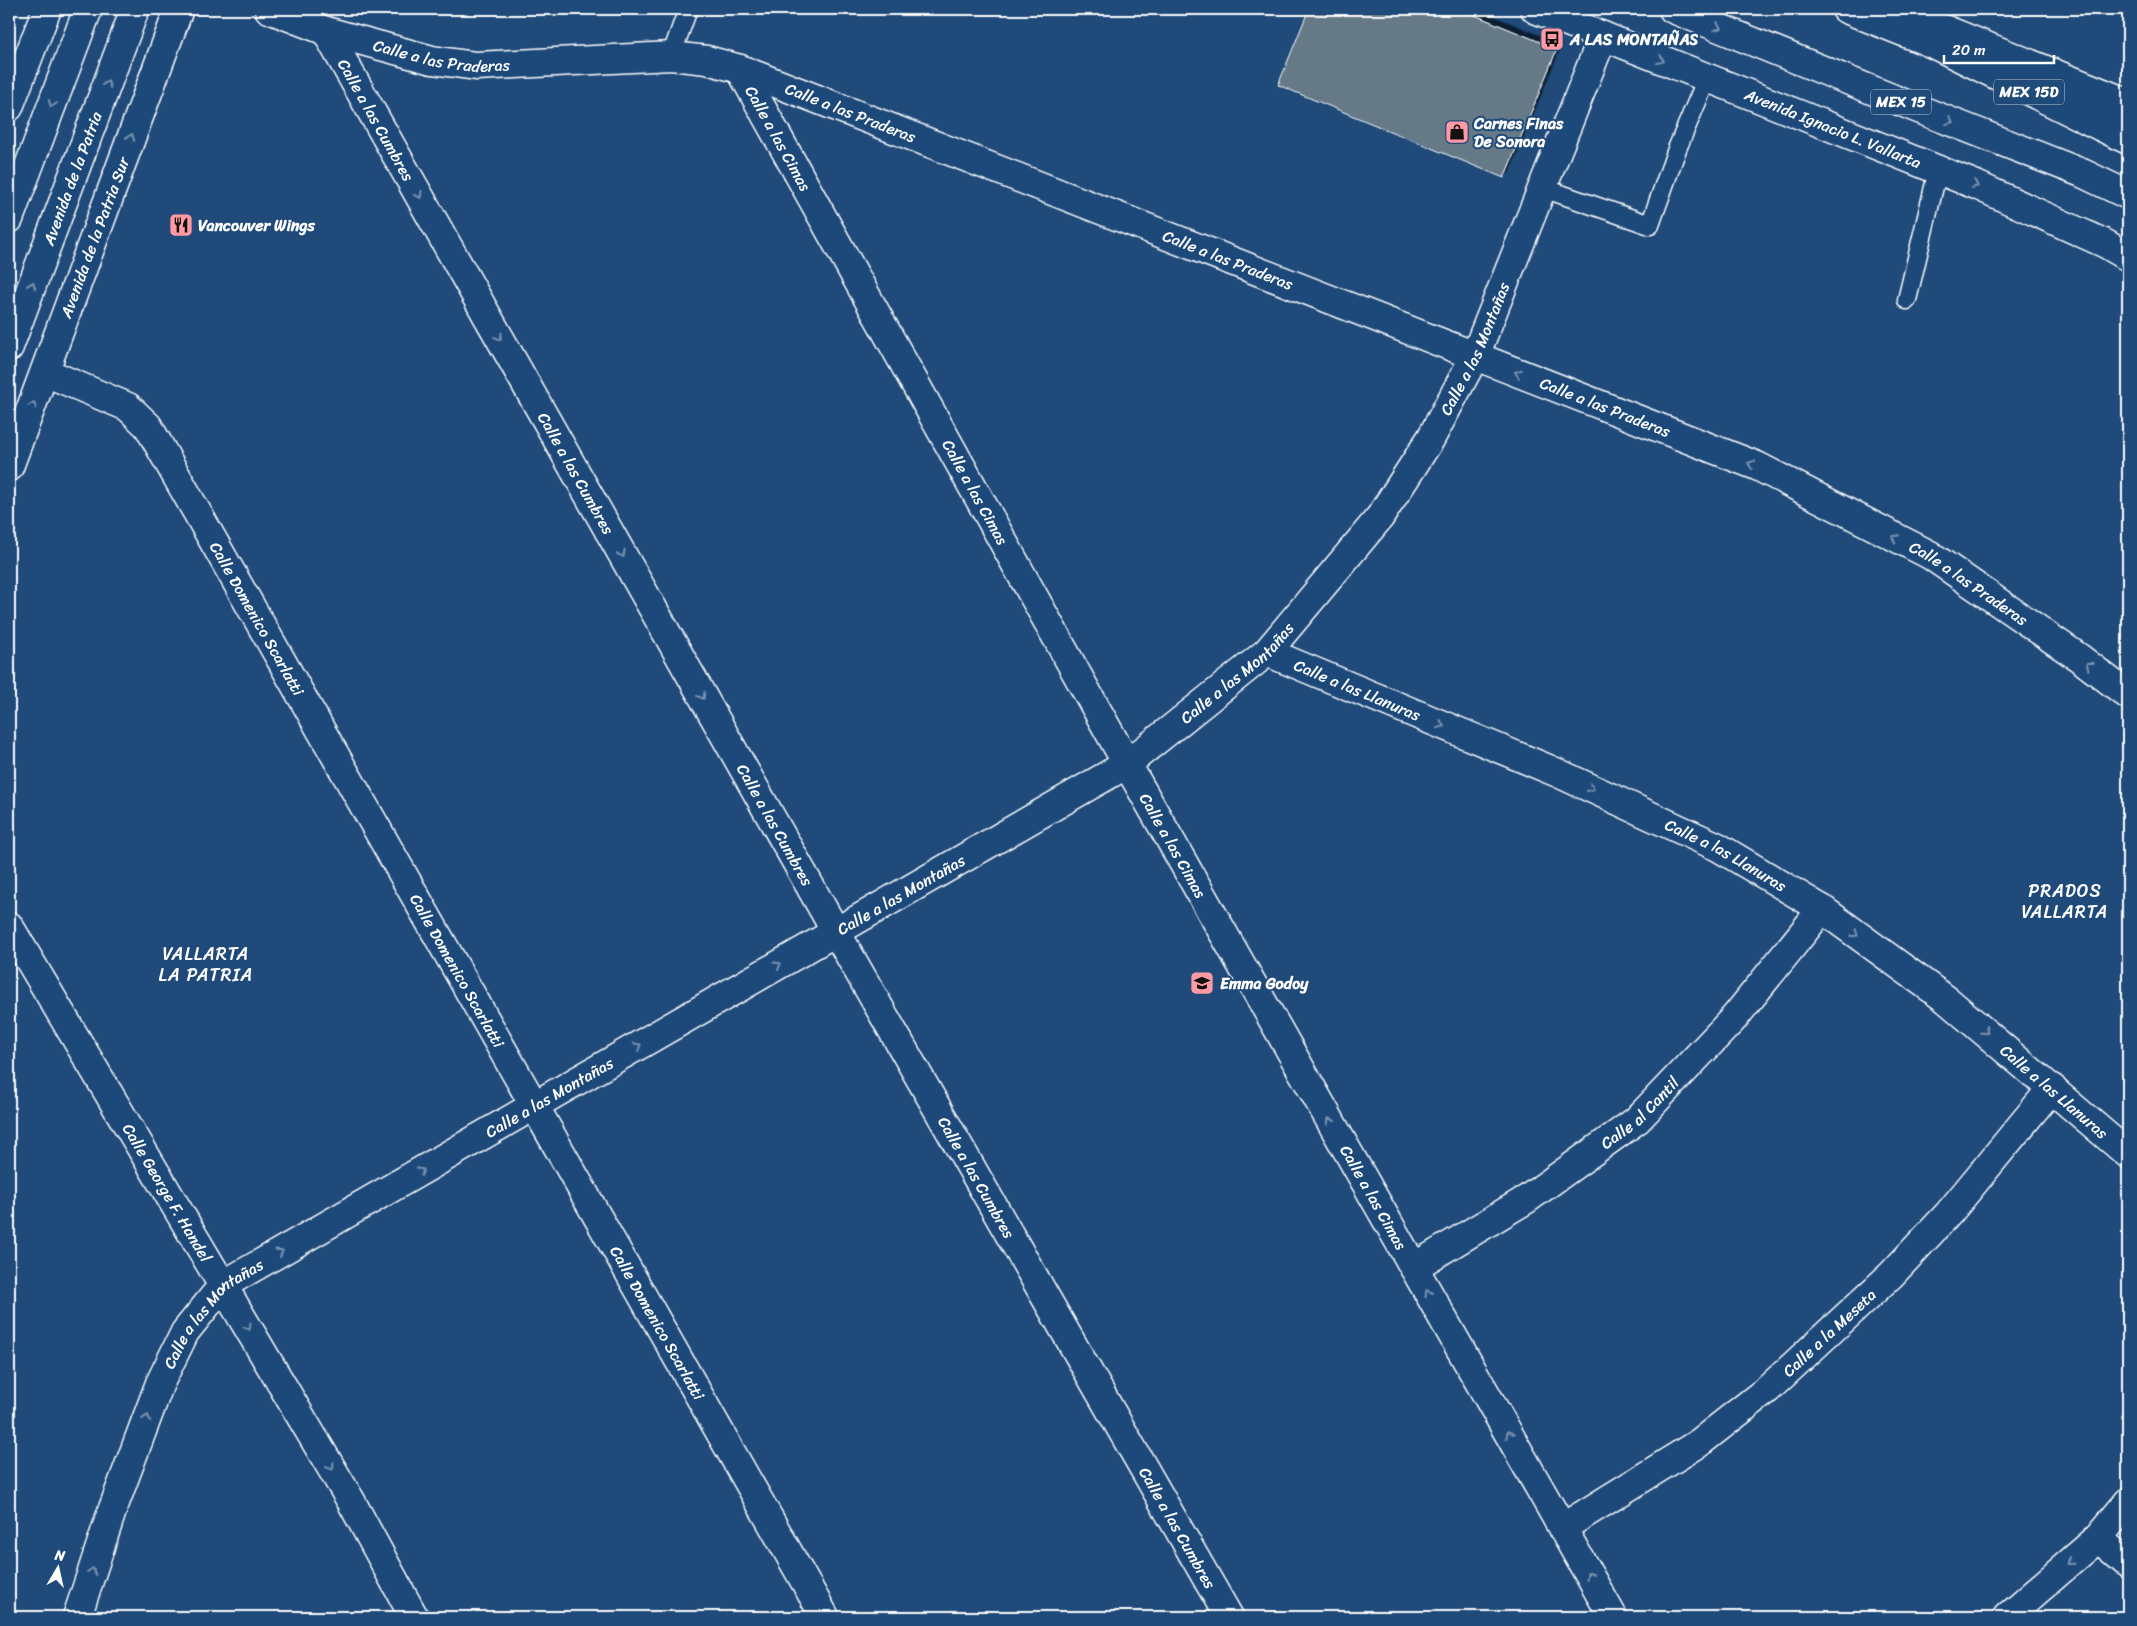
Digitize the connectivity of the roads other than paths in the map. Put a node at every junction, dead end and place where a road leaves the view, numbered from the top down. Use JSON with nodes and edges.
{"nodes":[{"id":1,"x":47,"y":9,"type":"edge"},
{"id":2,"x":88,"y":9,"type":"edge"},
{"id":3,"x":135,"y":9,"type":"edge"},
{"id":4,"x":178,"y":9,"type":"edge"},
{"id":5,"x":269,"y":9,"type":"edge"},
{"id":6,"x":688,"y":9,"type":"edge"},
{"id":7,"x":1535,"y":9,"type":"edge"},
{"id":8,"x":1673,"y":9,"type":"edge"},
{"id":9,"x":1846,"y":9,"type":"edge"},
{"id":10,"x":1883,"y":9,"type":"edge"},
{"id":11,"x":1894,"y":9,"type":"edge"},
{"id":12,"x":326,"y":31,"type":"junction"},
{"id":13,"x":1929,"y":32,"type":"junction"},
{"id":14,"x":1603,"y":36,"type":"junction"},
{"id":15,"x":671,"y":56,"type":"junction"},
{"id":16,"x":740,"y":69,"type":"junction"},
{"id":17,"x":1707,"y":78,"type":"junction"},
{"id":18,"x":2128,"y":104,"type":"edge"},
{"id":19,"x":9,"y":107,"type":"edge"},
{"id":20,"x":2128,"y":121,"type":"edge"},
{"id":21,"x":2128,"y":140,"type":"edge"},
{"id":22,"x":1938,"y":170,"type":"junction"},
{"id":23,"x":2082,"y":173,"type":"junction"},
{"id":24,"x":1543,"y":188,"type":"junction"},
{"id":25,"x":2128,"y":195,"type":"edge"},
{"id":26,"x":2128,"y":208,"type":"edge"},
{"id":27,"x":9,"y":219,"type":"edge"},
{"id":28,"x":2128,"y":257,"type":"edge"},
{"id":29,"x":1907,"y":300,"type":"dead end"},
{"id":30,"x":9,"y":348,"type":"edge"},
{"id":31,"x":1475,"y":356,"type":"junction"},
{"id":32,"x":45,"y":372,"type":"junction"},
{"id":33,"x":9,"y":466,"type":"edge"},
{"id":34,"x":1267,"y":652,"type":"junction"},
{"id":35,"x":2128,"y":695,"type":"edge"},
{"id":36,"x":1127,"y":764,"type":"junction"},
{"id":37,"x":1822,"y":909,"type":"junction"},
{"id":38,"x":9,"y":926,"type":"edge"},
{"id":39,"x":836,"y":932,"type":"junction"},
{"id":40,"x":2052,"y":1088,"type":"junction"},
{"id":41,"x":535,"y":1105,"type":"junction"},
{"id":42,"x":2128,"y":1154,"type":"edge"},
{"id":43,"x":1414,"y":1267,"type":"junction"},
{"id":44,"x":223,"y":1285,"type":"junction"},
{"id":45,"x":2128,"y":1502,"type":"edge"},
{"id":46,"x":1562,"y":1528,"type":"junction"},
{"id":47,"x":2098,"y":1538,"type":"junction"},
{"id":48,"x":2128,"y":1564,"type":"edge"},
{"id":49,"x":77,"y":1617,"type":"edge"},
{"id":50,"x":414,"y":1617,"type":"edge"},
{"id":51,"x":825,"y":1617,"type":"edge"},
{"id":52,"x":1229,"y":1617,"type":"edge"},
{"id":53,"x":1613,"y":1617,"type":"edge"},
{"id":54,"x":2007,"y":1617,"type":"edge"}],
"edges":[{"from":1,"to":19,"type":"main road"},
{"from":2,"to":27,"type":"main road","one_way":true},
{"from":30,"to":3,"type":"main road","name":"Avenida de la Patria","one_way":true},
{"from":32,"to":4,"type":"main road","name":"Avenida de la Patria Sur","one_way":true},
{"from":5,"to":12,"type":"main road","name":"Calle a las Praderas"},
{"from":6,"to":15,"type":"lane"},
{"from":7,"to":14,"type":"main road","name":"Avenida Ignacio L. Vallarta"},
{"from":8,"to":23,"type":"main road","number":"MEX 15","one_way":true},
{"from":9,"to":13,"type":"main road"},
{"from":10,"to":13,"type":"main road"},
{"from":11,"to":13,"type":"main road"},
{"from":12,"to":15,"type":"main road","name":"Calle a las Praderas"},
{"from":12,"to":39,"type":"main road","name":"Calle a las Cumbres","one_way":true},
{"from":13,"to":18,"type":"main road"},
{"from":13,"to":20,"type":"main road"},
{"from":13,"to":21,"type":"main road","number":"MEX 15D"},
{"from":14,"to":17,"type":"main road","name":"Avenida Ignacio L. Vallarta","one_way":true},
{"from":14,"to":24,"type":"main road","name":"Calle a las Montañas"},
{"from":15,"to":16,"type":"main road","name":"Calle a las Praderas"},
{"from":16,"to":31,"type":"main road","name":"Calle a las Praderas"},
{"from":16,"to":36,"type":"main road","name":"Calle a las Cimas"},
{"from":17,"to":22,"type":"main road","name":"Avenida Ignacio L. Vallarta"},
{"from":17,"to":24,"type":"lane"},
{"from":22,"to":28,"type":"main road","name":"Avenida Ignacio L. Vallarta","one_way":true},
{"from":22,"to":29,"type":"lane"},
{"from":23,"to":25,"type":"main road","number":"MEX 15"},
{"from":23,"to":26,"type":"main road"},
{"from":24,"to":31,"type":"main road","name":"Calle a las Montañas"},
{"from":31,"to":34,"type":"main road","name":"Calle a las Montañas"},
{"from":35,"to":31,"type":"main road","name":"Calle a las Praderas","one_way":true},
{"from":33,"to":32,"type":"main road","name":"Avenida de la Patria Sur","one_way":true},
{"from":32,"to":41,"type":"main road","name":"Calle Domenico Scarlatti"},
{"from":34,"to":36,"type":"main road","name":"Calle a las Montañas"},
{"from":34,"to":37,"type":"main road","name":"Calle a las Llanuras","one_way":true},
{"from":36,"to":39,"type":"main road","name":"Calle a las Montañas"},
{"from":43,"to":36,"type":"main road","name":"Calle a las Cimas","one_way":true},
{"from":37,"to":40,"type":"main road","name":"Calle a las Llanuras","one_way":true},
{"from":37,"to":43,"type":"main road","name":"Calle al Cantil"},
{"from":38,"to":44,"type":"main road","name":"Calle George F. Handel"},
{"from":41,"to":39,"type":"main road","name":"Calle a las Montañas","one_way":true},
{"from":39,"to":52,"type":"main road","name":"Calle a las Cumbres"},
{"from":40,"to":42,"type":"main road","name":"Calle a las Llanuras"},
{"from":40,"to":46,"type":"main road","name":"Calle a la Meseta"},
{"from":44,"to":41,"type":"main road","name":"Calle a las Montañas","one_way":true},
{"from":41,"to":51,"type":"main road","name":"Calle Domenico Scarlatti"},
{"from":46,"to":43,"type":"main road","name":"Calle a las Cimas","one_way":true},
{"from":49,"to":44,"type":"main road","name":"Calle a las Montañas","one_way":true},
{"from":44,"to":50,"type":"main road","name":"Calle George F. Handel","one_way":true},
{"from":45,"to":47,"type":"main road"},
{"from":53,"to":46,"type":"main road","name":"Calle a las Cimas","one_way":true},
{"from":47,"to":48,"type":"main road"},
{"from":47,"to":54,"type":"main road","one_way":true}]}
